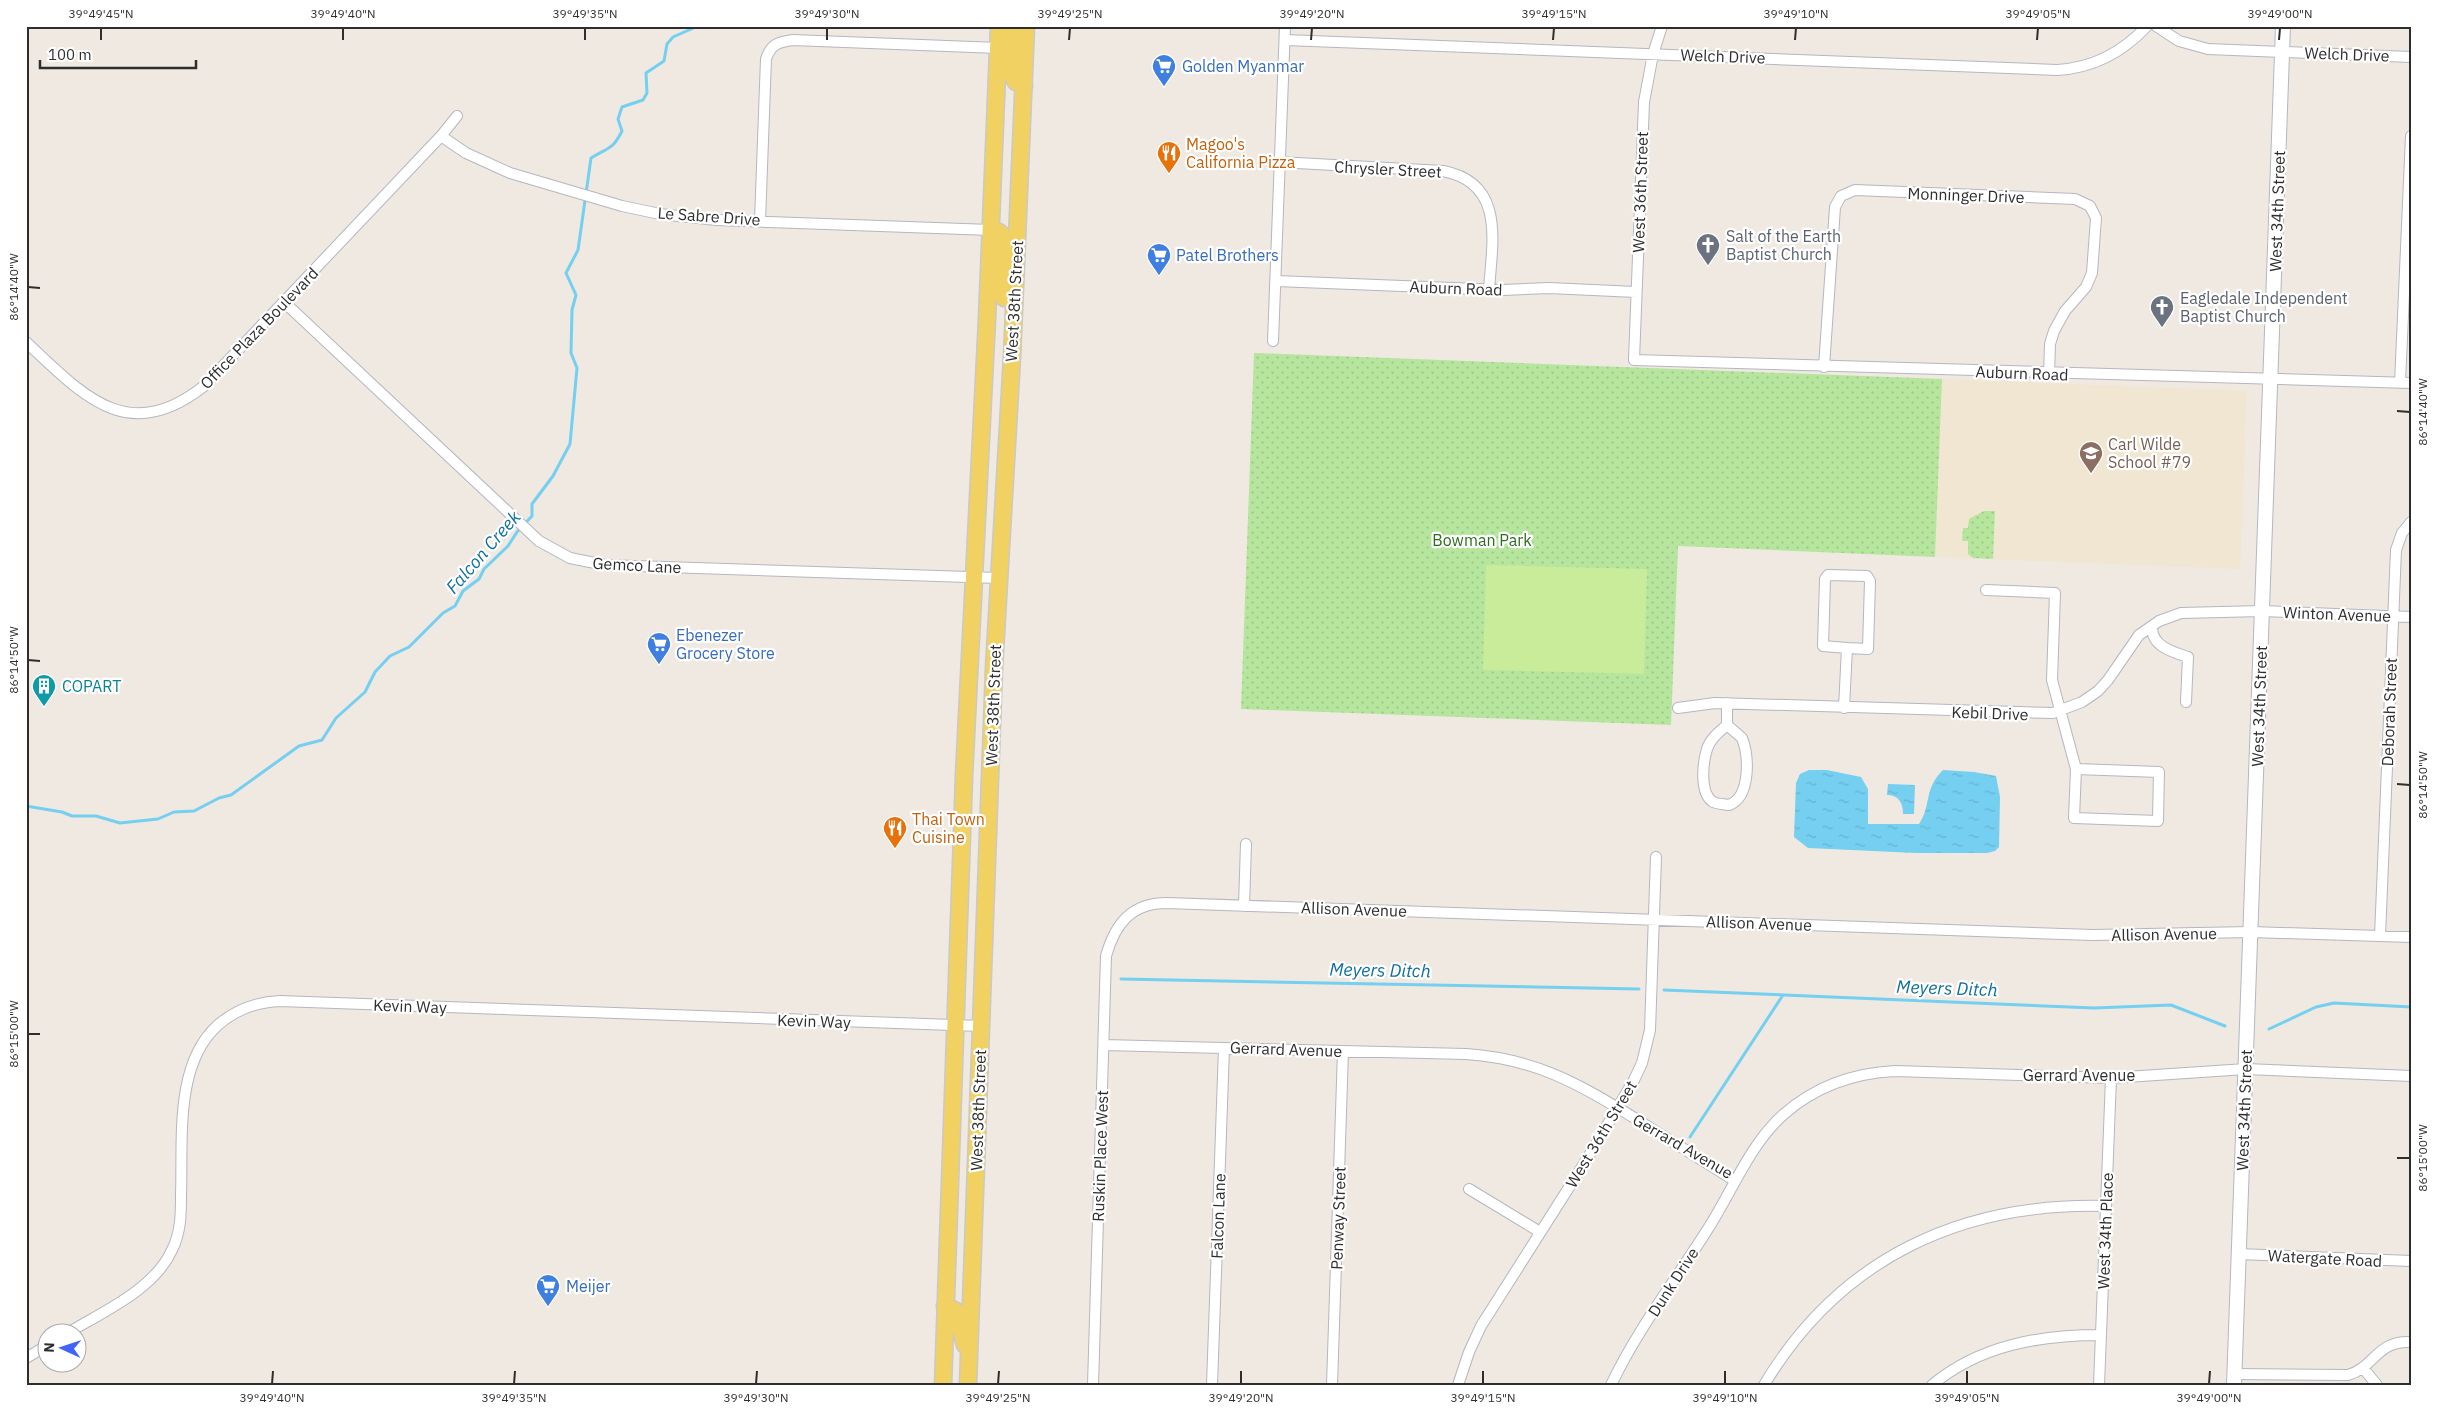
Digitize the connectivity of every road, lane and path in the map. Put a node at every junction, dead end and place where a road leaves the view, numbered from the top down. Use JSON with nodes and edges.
{"nodes":[{"id":1,"x":999,"y":26,"type":"edge"},
{"id":2,"x":1012,"y":26,"type":"edge"},
{"id":3,"x":1026,"y":26,"type":"edge"},
{"id":4,"x":1285,"y":26,"type":"edge"},
{"id":5,"x":1662,"y":26,"type":"edge"},
{"id":6,"x":2147,"y":26,"type":"edge"},
{"id":7,"x":2156,"y":26,"type":"edge"},
{"id":8,"x":2283,"y":26,"type":"edge"},
{"id":9,"x":1285,"y":40,"type":"junction"},
{"id":10,"x":998,"y":48,"type":"junction"},
{"id":11,"x":2282,"y":52,"type":"junction"},
{"id":12,"x":1653,"y":54,"type":"junction"},
{"id":13,"x":2411,"y":57,"type":"edge"},
{"id":14,"x":1024,"y":86,"type":"junction"},
{"id":15,"x":457,"y":116,"type":"dead end"},
{"id":16,"x":441,"y":136,"type":"junction"},
{"id":17,"x":2411,"y":136,"type":"edge"},
{"id":18,"x":1280,"y":162,"type":"junction"},
{"id":19,"x":2410,"y":178,"type":"edge"},
{"id":20,"x":760,"y":221,"type":"junction"},
{"id":21,"x":991,"y":230,"type":"junction"},
{"id":22,"x":1276,"y":281,"type":"junction"},
{"id":23,"x":1489,"y":290,"type":"junction"},
{"id":24,"x":1636,"y":292,"type":"junction"},
{"id":25,"x":284,"y":302,"type":"junction"},
{"id":26,"x":1273,"y":341,"type":"dead end"},
{"id":27,"x":26,"y":342,"type":"edge"},
{"id":28,"x":1012,"y":357,"type":"junction"},
{"id":29,"x":1634,"y":360,"type":"joint"},
{"id":30,"x":1824,"y":367,"type":"junction"},
{"id":31,"x":2049,"y":374,"type":"junction"},
{"id":32,"x":2271,"y":378,"type":"junction"},
{"id":33,"x":2400,"y":383,"type":"junction"},
{"id":34,"x":2411,"y":383,"type":"edge"},
{"id":35,"x":2411,"y":522,"type":"edge"},
{"id":36,"x":974,"y":578,"type":"junction"},
{"id":37,"x":999,"y":578,"type":"junction"},
{"id":38,"x":1986,"y":590,"type":"dead end"},
{"id":39,"x":2262,"y":611,"type":"junction"},
{"id":40,"x":2392,"y":616,"type":"junction"},
{"id":41,"x":2411,"y":617,"type":"edge"},
{"id":42,"x":2152,"y":626,"type":"junction"},
{"id":43,"x":1846,"y":648,"type":"junction"},
{"id":44,"x":2186,"y":702,"type":"dead end"},
{"id":45,"x":1727,"y":703,"type":"junction"},
{"id":46,"x":1678,"y":708,"type":"dead end"},
{"id":47,"x":1844,"y":708,"type":"junction"},
{"id":48,"x":2060,"y":712,"type":"junction"},
{"id":49,"x":1727,"y":725,"type":"junction"},
{"id":50,"x":2076,"y":769,"type":"junction"},
{"id":51,"x":1246,"y":844,"type":"dead end"},
{"id":52,"x":1656,"y":857,"type":"dead end"},
{"id":53,"x":1244,"y":906,"type":"junction"},
{"id":54,"x":1654,"y":919,"type":"junction"},
{"id":55,"x":1116,"y":929,"type":"joint"},
{"id":56,"x":2251,"y":932,"type":"junction"},
{"id":57,"x":2380,"y":936,"type":"junction"},
{"id":58,"x":2411,"y":937,"type":"edge"},
{"id":59,"x":955,"y":1026,"type":"junction"},
{"id":60,"x":981,"y":1026,"type":"junction"},
{"id":61,"x":1104,"y":1044,"type":"junction"},
{"id":62,"x":1224,"y":1048,"type":"junction"},
{"id":63,"x":1343,"y":1051,"type":"junction"},
{"id":64,"x":2246,"y":1069,"type":"junction"},
{"id":65,"x":2411,"y":1076,"type":"edge"},
{"id":66,"x":2111,"y":1078,"type":"junction"},
{"id":67,"x":1617,"y":1108,"type":"junction"},
{"id":68,"x":1735,"y":1181,"type":"junction"},
{"id":69,"x":1469,"y":1189,"type":"dead end"},
{"id":70,"x":2106,"y":1206,"type":"junction"},
{"id":71,"x":1540,"y":1232,"type":"junction"},
{"id":72,"x":2239,"y":1254,"type":"junction"},
{"id":73,"x":2411,"y":1262,"type":"edge"},
{"id":74,"x":945,"y":1306,"type":"junction"},
{"id":75,"x":82,"y":1324,"type":"edge"},
{"id":76,"x":2100,"y":1335,"type":"junction"},
{"id":77,"x":2411,"y":1342,"type":"edge"},
{"id":78,"x":38,"y":1351,"type":"edge"},
{"id":79,"x":968,"y":1355,"type":"junction"},
{"id":80,"x":26,"y":1358,"type":"edge"},
{"id":81,"x":2362,"y":1368,"type":"junction"},
{"id":82,"x":2234,"y":1380,"type":"edge"},
{"id":83,"x":943,"y":1385,"type":"edge"},
{"id":84,"x":968,"y":1385,"type":"edge"},
{"id":85,"x":1093,"y":1385,"type":"edge"},
{"id":86,"x":1212,"y":1385,"type":"edge"},
{"id":87,"x":1332,"y":1385,"type":"edge"},
{"id":88,"x":1458,"y":1385,"type":"edge"},
{"id":89,"x":1611,"y":1385,"type":"edge"},
{"id":90,"x":1764,"y":1385,"type":"edge"},
{"id":91,"x":1932,"y":1385,"type":"edge"},
{"id":92,"x":2099,"y":1385,"type":"edge"},
{"id":93,"x":2377,"y":1385,"type":"edge"}],
"edges":[{"from":1,"to":10,"type":"main road","name":"West 38th Street"},
{"from":2,"to":14,"type":"main road"},
{"from":3,"to":14,"type":"main road","name":"West 38th Street"},
{"from":4,"to":9,"type":"street"},
{"from":5,"to":12,"type":"street","name":"West 36th Street"},
{"from":6,"to":12,"type":"street","name":"Welch Drive"},
{"from":7,"to":11,"type":"street","name":"Welch Drive"},
{"from":8,"to":11,"type":"street","name":"West 34th Street"},
{"from":9,"to":12,"type":"street","name":"Welch Drive"},
{"from":9,"to":18,"type":"street"},
{"from":10,"to":20,"type":"street"},
{"from":10,"to":21,"type":"main road","name":"West 38th Street"},
{"from":11,"to":13,"type":"street","name":"Welch Drive"},
{"from":11,"to":32,"type":"street","name":"West 34th Street"},
{"from":12,"to":24,"type":"street","name":"West 36th Street"},
{"from":14,"to":28,"type":"main road","name":"West 38th Street"},
{"from":15,"to":16,"type":"street","name":"Office Plaza Boulevard"},
{"from":16,"to":20,"type":"street","name":"Le Sabre Drive"},
{"from":16,"to":25,"type":"street","name":"Office Plaza Boulevard"},
{"from":17,"to":19,"type":"street"},
{"from":18,"to":22,"type":"street"},
{"from":18,"to":23,"type":"street","name":"Chrysler Street"},
{"from":19,"to":33,"type":"street"},
{"from":20,"to":21,"type":"street","name":"Le Sabre Drive"},
{"from":21,"to":28,"type":"main road"},
{"from":21,"to":36,"type":"main road","name":"West 38th Street"},
{"from":22,"to":23,"type":"street","name":"Auburn Road"},
{"from":22,"to":26,"type":"street"},
{"from":23,"to":24,"type":"street","name":"Auburn Road"},
{"from":24,"to":29,"type":"street","name":"West 36th Street"},
{"from":25,"to":27,"type":"street","name":"Office Plaza Boulevard"},
{"from":25,"to":36,"type":"street","name":"Gemco Lane"},
{"from":28,"to":37,"type":"main road","name":"West 38th Street"},
{"from":29,"to":30,"type":"street","name":"Auburn Road"},
{"from":30,"to":31,"type":"street","name":"Auburn Road"},
{"from":30,"to":31,"type":"street","name":"Monninger Drive"},
{"from":31,"to":32,"type":"street","name":"Auburn Road"},
{"from":32,"to":33,"type":"street","name":"Auburn Road"},
{"from":32,"to":39,"type":"street","name":"West 34th Street"},
{"from":33,"to":34,"type":"street","name":"Auburn Road"},
{"from":35,"to":40,"type":"street","name":"Deborah Street"},
{"from":36,"to":37,"type":"street","name":"Gemco Lane"},
{"from":36,"to":59,"type":"main road","name":"West 38th Street"},
{"from":37,"to":60,"type":"main road","name":"West 38th Street"},
{"from":38,"to":48,"type":"street"},
{"from":39,"to":40,"type":"street","name":"Winton Avenue"},
{"from":39,"to":42,"type":"street","name":"Kebil Drive"},
{"from":39,"to":56,"type":"street","name":"West 34th Street"},
{"from":40,"to":41,"type":"street","name":"Winton Avenue"},
{"from":40,"to":57,"type":"street","name":"Deborah Street"},
{"from":42,"to":44,"type":"street"},
{"from":42,"to":48,"type":"street","name":"Kebil Drive"},
{"from":43,"to":43,"type":"street"},
{"from":43,"to":47,"type":"street"},
{"from":45,"to":46,"type":"street","name":"Kebil Drive"},
{"from":45,"to":47,"type":"street","name":"Kebil Drive"},
{"from":45,"to":49,"type":"street"},
{"from":47,"to":48,"type":"street","name":"Kebil Drive"},
{"from":48,"to":50,"type":"street"},
{"from":49,"to":49,"type":"street"},
{"from":50,"to":50,"type":"street"},
{"from":51,"to":53,"type":"street"},
{"from":52,"to":54,"type":"street","name":"West 36th Street"},
{"from":53,"to":54,"type":"street","name":"Allison Avenue"},
{"from":53,"to":55,"type":"street","name":"Allison Avenue"},
{"from":54,"to":56,"type":"street","name":"Allison Avenue"},
{"from":54,"to":67,"type":"street","name":"West 36th Street"},
{"from":55,"to":61,"type":"street","name":"Ruskin Place West"},
{"from":56,"to":57,"type":"street","name":"Allison Avenue"},
{"from":56,"to":64,"type":"street","name":"West 34th Street"},
{"from":57,"to":58,"type":"street","name":"Allison Avenue"},
{"from":59,"to":60,"type":"street","name":"Kevin Way"},
{"from":59,"to":74,"type":"main road","name":"West 38th Street"},
{"from":59,"to":75,"type":"street","name":"Kevin Way"},
{"from":60,"to":79,"type":"main road","name":"West 38th Street"},
{"from":61,"to":62,"type":"street","name":"Gerrard Avenue"},
{"from":61,"to":85,"type":"street","name":"Ruskin Place West"},
{"from":62,"to":63,"type":"street","name":"Gerrard Avenue"},
{"from":62,"to":86,"type":"street","name":"Falcon Lane"},
{"from":63,"to":67,"type":"street","name":"Gerrard Avenue"},
{"from":63,"to":87,"type":"street","name":"Penway Street"},
{"from":64,"to":65,"type":"street","name":"Gerrard Avenue"},
{"from":64,"to":66,"type":"street","name":"Gerrard Avenue"},
{"from":64,"to":72,"type":"street","name":"West 34th Street"},
{"from":66,"to":68,"type":"street","name":"Gerrard Avenue"},
{"from":66,"to":70,"type":"street","name":"West 34th Place"},
{"from":67,"to":68,"type":"street","name":"Gerrard Avenue"},
{"from":67,"to":71,"type":"street","name":"West 36th Street"},
{"from":68,"to":89,"type":"street","name":"Dunk Drive"},
{"from":69,"to":71,"type":"street"},
{"from":70,"to":76,"type":"street","name":"West 34th Place"},
{"from":70,"to":90,"type":"street"},
{"from":71,"to":88,"type":"street","name":"West 36th Street"},
{"from":72,"to":73,"type":"street","name":"Watergate Road"},
{"from":72,"to":82,"type":"street","name":"West 34th Street"},
{"from":74,"to":79,"type":"main road"},
{"from":74,"to":83,"type":"main road","name":"West 38th Street"},
{"from":76,"to":91,"type":"street"},
{"from":76,"to":92,"type":"street","name":"West 34th Place"},
{"from":77,"to":81,"type":"street"},
{"from":78,"to":80,"type":"street"},
{"from":79,"to":84,"type":"main road","name":"West 38th Street"},
{"from":81,"to":82,"type":"street"},
{"from":81,"to":93,"type":"street"}]}
